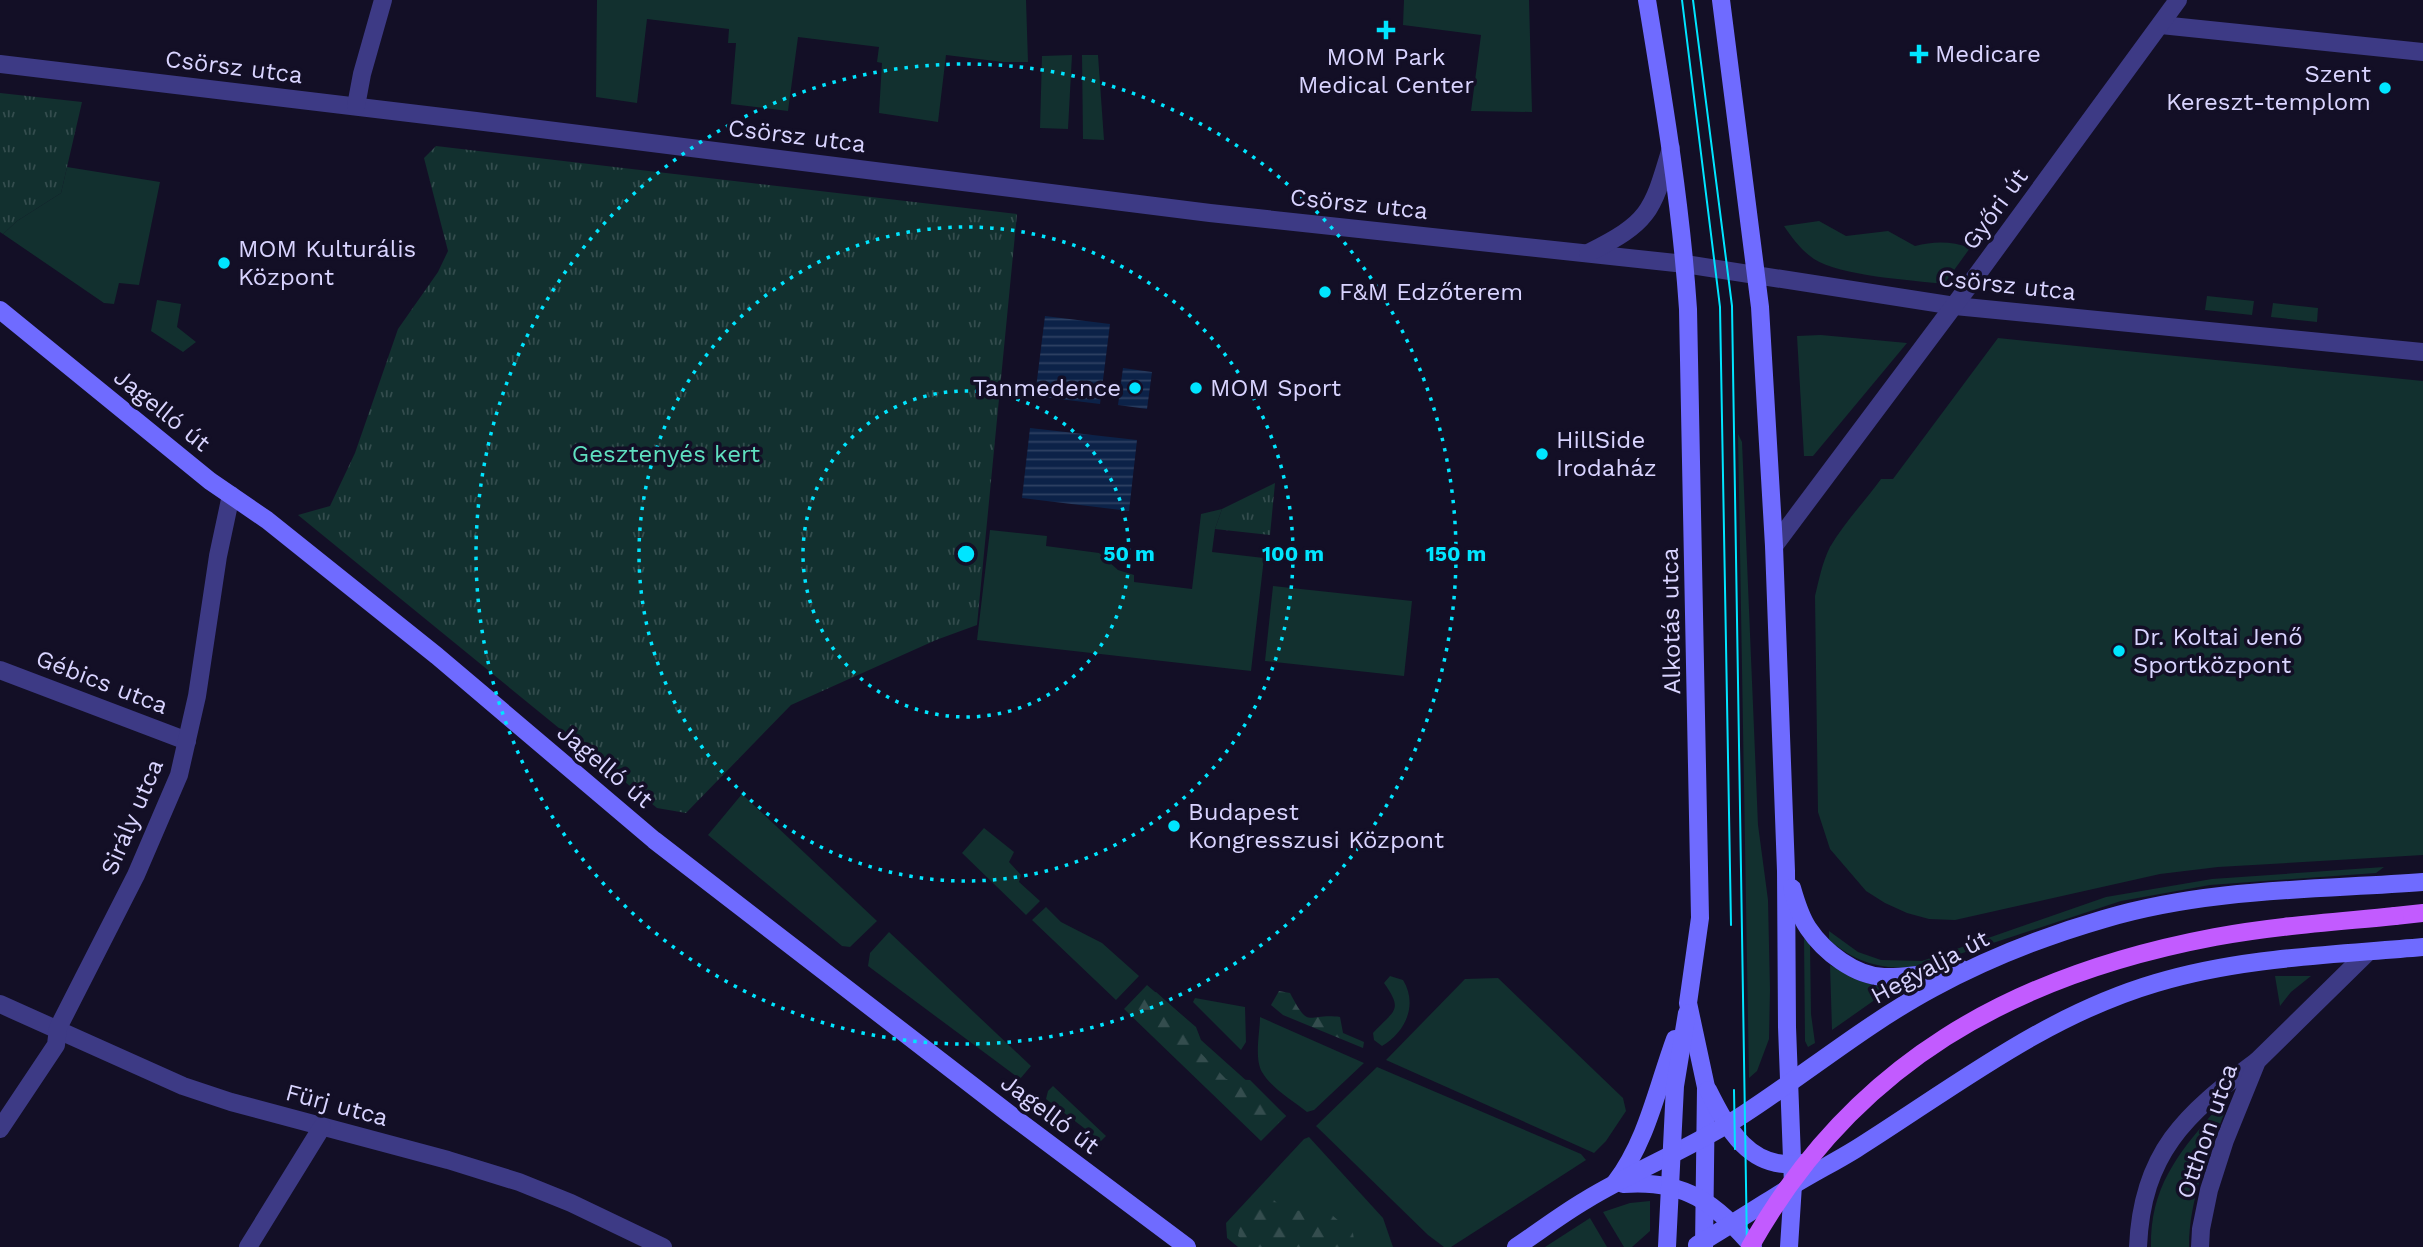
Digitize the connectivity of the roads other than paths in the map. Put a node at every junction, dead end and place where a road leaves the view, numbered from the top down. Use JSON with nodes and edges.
{"nodes":[{"id":1,"x":383,"y":0,"type":"edge"},
{"id":2,"x":1647,"y":0,"type":"edge"},
{"id":3,"x":1721,"y":0,"type":"edge"},
{"id":4,"x":2178,"y":0,"type":"edge"},
{"id":5,"x":2161,"y":25,"type":"junction"},
{"id":6,"x":2423,"y":52,"type":"edge"},
{"id":7,"x":0,"y":64,"type":"edge"},
{"id":8,"x":356,"y":106,"type":"junction"},
{"id":9,"x":1671,"y":148,"type":"junction"},
{"id":10,"x":1588,"y":253,"type":"junction"},
{"id":11,"x":1685,"y":264,"type":"junction"},
{"id":12,"x":1756,"y":275,"type":"junction"},
{"id":13,"x":1955,"y":306,"type":"junction"},
{"id":14,"x":0,"y":310,"type":"edge"},
{"id":15,"x":2423,"y":352,"type":"edge"},
{"id":16,"x":231,"y":495,"type":"junction"},
{"id":17,"x":1774,"y":546,"type":"junction"},
{"id":18,"x":0,"y":670,"type":"edge"},
{"id":19,"x":187,"y":741,"type":"junction"},
{"id":20,"x":1786,"y":871,"type":"junction"},
{"id":21,"x":2423,"y":882,"type":"edge"},
{"id":22,"x":2423,"y":914,"type":"edge"},
{"id":23,"x":2423,"y":947,"type":"edge"},
{"id":24,"x":2368,"y":952,"type":"junction"},
{"id":25,"x":1981,"y":964,"type":"junction"},
{"id":26,"x":1688,"y":1003,"type":"junction"},
{"id":27,"x":0,"y":1004,"type":"edge"},
{"id":28,"x":58,"y":1028,"type":"junction"},
{"id":29,"x":2256,"y":1061,"type":"junction"},
{"id":30,"x":1789,"y":1083,"type":"junction"},
{"id":31,"x":1706,"y":1087,"type":"junction"},
{"id":32,"x":1726,"y":1126,"type":"junction"},
{"id":33,"x":322,"y":1127,"type":"junction"},
{"id":34,"x":0,"y":1129,"type":"edge"},
{"id":35,"x":1706,"y":1138,"type":"junction"},
{"id":36,"x":1855,"y":1149,"type":"junction"},
{"id":37,"x":1671,"y":1156,"type":"junction"},
{"id":38,"x":1792,"y":1164,"type":"junction"},
{"id":39,"x":1613,"y":1185,"type":"junction"},
{"id":40,"x":1671,"y":1185,"type":"junction"},
{"id":41,"x":1793,"y":1185,"type":"junction"},
{"id":42,"x":1703,"y":1199,"type":"junction"},
{"id":43,"x":1733,"y":1224,"type":"junction"},
{"id":44,"x":1701,"y":1245,"type":"edge"},
{"id":45,"x":656,"y":1246,"type":"edge"},
{"id":46,"x":248,"y":1247,"type":"edge"},
{"id":47,"x":1187,"y":1247,"type":"edge"},
{"id":48,"x":1516,"y":1247,"type":"edge"},
{"id":49,"x":1667,"y":1247,"type":"edge"},
{"id":50,"x":1752,"y":1247,"type":"edge"},
{"id":51,"x":1789,"y":1247,"type":"edge"},
{"id":52,"x":2138,"y":1247,"type":"edge"},
{"id":53,"x":2200,"y":1247,"type":"edge"}],
"edges":[{"from":1,"to":8,"type":"street"},
{"from":2,"to":9,"type":"main road","name":"Alkotás utca"},
{"from":3,"to":12,"type":"main road"},
{"from":4,"to":5,"type":"street","name":"Győri út"},
{"from":5,"to":6,"type":"street"},
{"from":5,"to":13,"type":"street","name":"Győri út"},
{"from":7,"to":8,"type":"street","name":"Csörsz utca"},
{"from":8,"to":10,"type":"street","name":"Csörsz utca"},
{"from":9,"to":10,"type":"street"},
{"from":9,"to":11,"type":"main road","name":"Alkotás utca"},
{"from":10,"to":11,"type":"street","name":"Csörsz utca"},
{"from":11,"to":12,"type":"street","name":"Csörsz utca"},
{"from":11,"to":26,"type":"main road","name":"Alkotás utca"},
{"from":12,"to":13,"type":"street","name":"Csörsz utca"},
{"from":12,"to":17,"type":"main road"},
{"from":13,"to":15,"type":"street","name":"Csörsz utca"},
{"from":13,"to":17,"type":"street","name":"Győri út"},
{"from":14,"to":16,"type":"main road","name":"Jagelló út"},
{"from":16,"to":19,"type":"street","name":"Sirály utca"},
{"from":16,"to":47,"type":"main road","name":"Jagelló út"},
{"from":17,"to":20,"type":"main road"},
{"from":18,"to":19,"type":"street","name":"Gébics utca"},
{"from":19,"to":28,"type":"street","name":"Sirály utca"},
{"from":20,"to":25,"type":"main road"},
{"from":20,"to":30,"type":"main road"},
{"from":21,"to":25,"type":"main road","name":"Hegyalja út"},
{"from":22,"to":50,"type":"main road","bridge":true},
{"from":23,"to":24,"type":"main road"},
{"from":24,"to":29,"type":"street","name":"Otthon utca"},
{"from":24,"to":36,"type":"main road"},
{"from":25,"to":30,"type":"main road","name":"Hegyalja út"},
{"from":26,"to":31,"type":"main road","name":"Alkotás utca"},
{"from":26,"to":37,"type":"main road"},
{"from":26,"to":39,"type":"main road"},
{"from":27,"to":28,"type":"street","name":"Fürj utca"},
{"from":28,"to":33,"type":"street","name":"Fürj utca"},
{"from":28,"to":34,"type":"street","name":"Sirály utca"},
{"from":29,"to":52,"type":"street"},
{"from":29,"to":53,"type":"street","name":"Otthon utca"},
{"from":30,"to":32,"type":"main road","name":"Hegyalja út"},
{"from":30,"to":38,"type":"main road"},
{"from":31,"to":32,"type":"main road"},
{"from":31,"to":35,"type":"main road","name":"Alkotás utca"},
{"from":32,"to":35,"type":"main road","name":"Hegyalja út"},
{"from":32,"to":38,"type":"main road"},
{"from":33,"to":45,"type":"street","name":"Fürj utca"},
{"from":33,"to":46,"type":"street"},
{"from":35,"to":37,"type":"main road","name":"Hegyalja út"},
{"from":35,"to":42,"type":"main road","name":"Alkotás utca"},
{"from":36,"to":38,"type":"main road"},
{"from":36,"to":41,"type":"main road"},
{"from":37,"to":39,"type":"main road","name":"Hegyalja út"},
{"from":37,"to":40,"type":"main road"},
{"from":38,"to":41,"type":"main road"},
{"from":39,"to":40,"type":"main road"},
{"from":39,"to":48,"type":"main road","name":"Hegyalja út"},
{"from":40,"to":42,"type":"main road"},
{"from":40,"to":49,"type":"main road"},
{"from":41,"to":43,"type":"main road"},
{"from":41,"to":51,"type":"main road"},
{"from":42,"to":43,"type":"main road"},
{"from":42,"to":44,"type":"main road","name":"Alkotás utca"},
{"from":43,"to":44,"type":"main road"},
{"from":43,"to":50,"type":"main road"}]}
